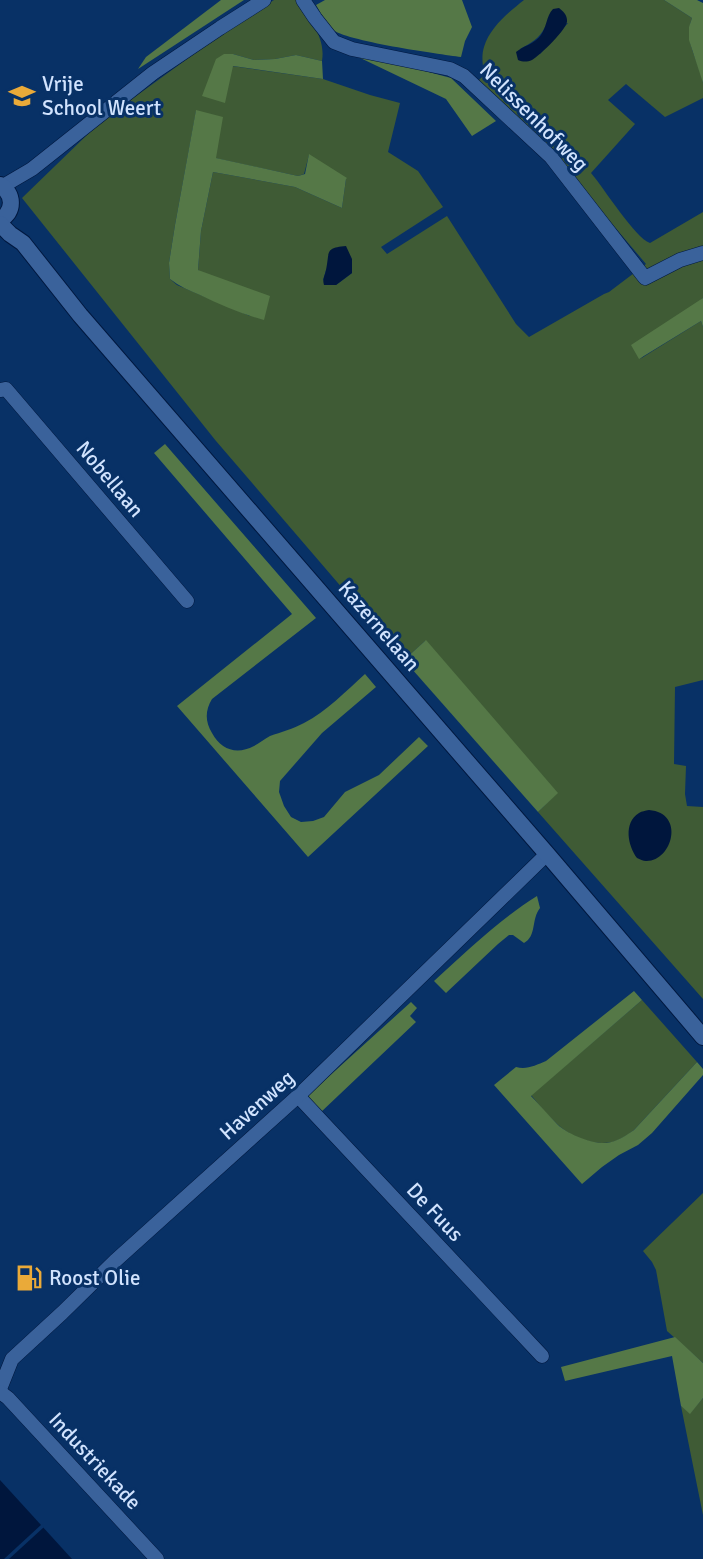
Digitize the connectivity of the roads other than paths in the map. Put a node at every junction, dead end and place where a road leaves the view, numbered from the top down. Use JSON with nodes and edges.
{"nodes":[{"id":1,"x":264,"y":0,"type":"edge"},
{"id":2,"x":303,"y":0,"type":"edge"},
{"id":3,"x":4,"y":188,"type":"edge"},
{"id":4,"x":2,"y":220,"type":"edge"},
{"id":5,"x":703,"y":253,"type":"edge"},
{"id":6,"x":0,"y":390,"type":"edge"},
{"id":7,"x":187,"y":602,"type":"dead end"},
{"id":8,"x":547,"y":854,"type":"junction"},
{"id":9,"x":703,"y":1037,"type":"edge"},
{"id":10,"x":298,"y":1096,"type":"junction"},
{"id":11,"x":542,"y":1356,"type":"dead end"},
{"id":12,"x":0,"y":1391,"type":"edge"},
{"id":13,"x":157,"y":1559,"type":"edge"}],
"edges":[{"from":1,"to":3,"type":"street"},
{"from":2,"to":5,"type":"street","name":"Nelissenhofweg"},
{"from":3,"to":4,"type":"street"},
{"from":4,"to":8,"type":"street","name":"Kazernelaan"},
{"from":6,"to":7,"type":"street","name":"Nobellaan"},
{"from":8,"to":9,"type":"street","name":"Kazernelaan"},
{"from":8,"to":10,"type":"street","name":"Havenweg"},
{"from":10,"to":11,"type":"street","name":"De Fuus"},
{"from":10,"to":12,"type":"street","name":"Havenweg"},
{"from":12,"to":13,"type":"street","name":"Industriekade"}]}
